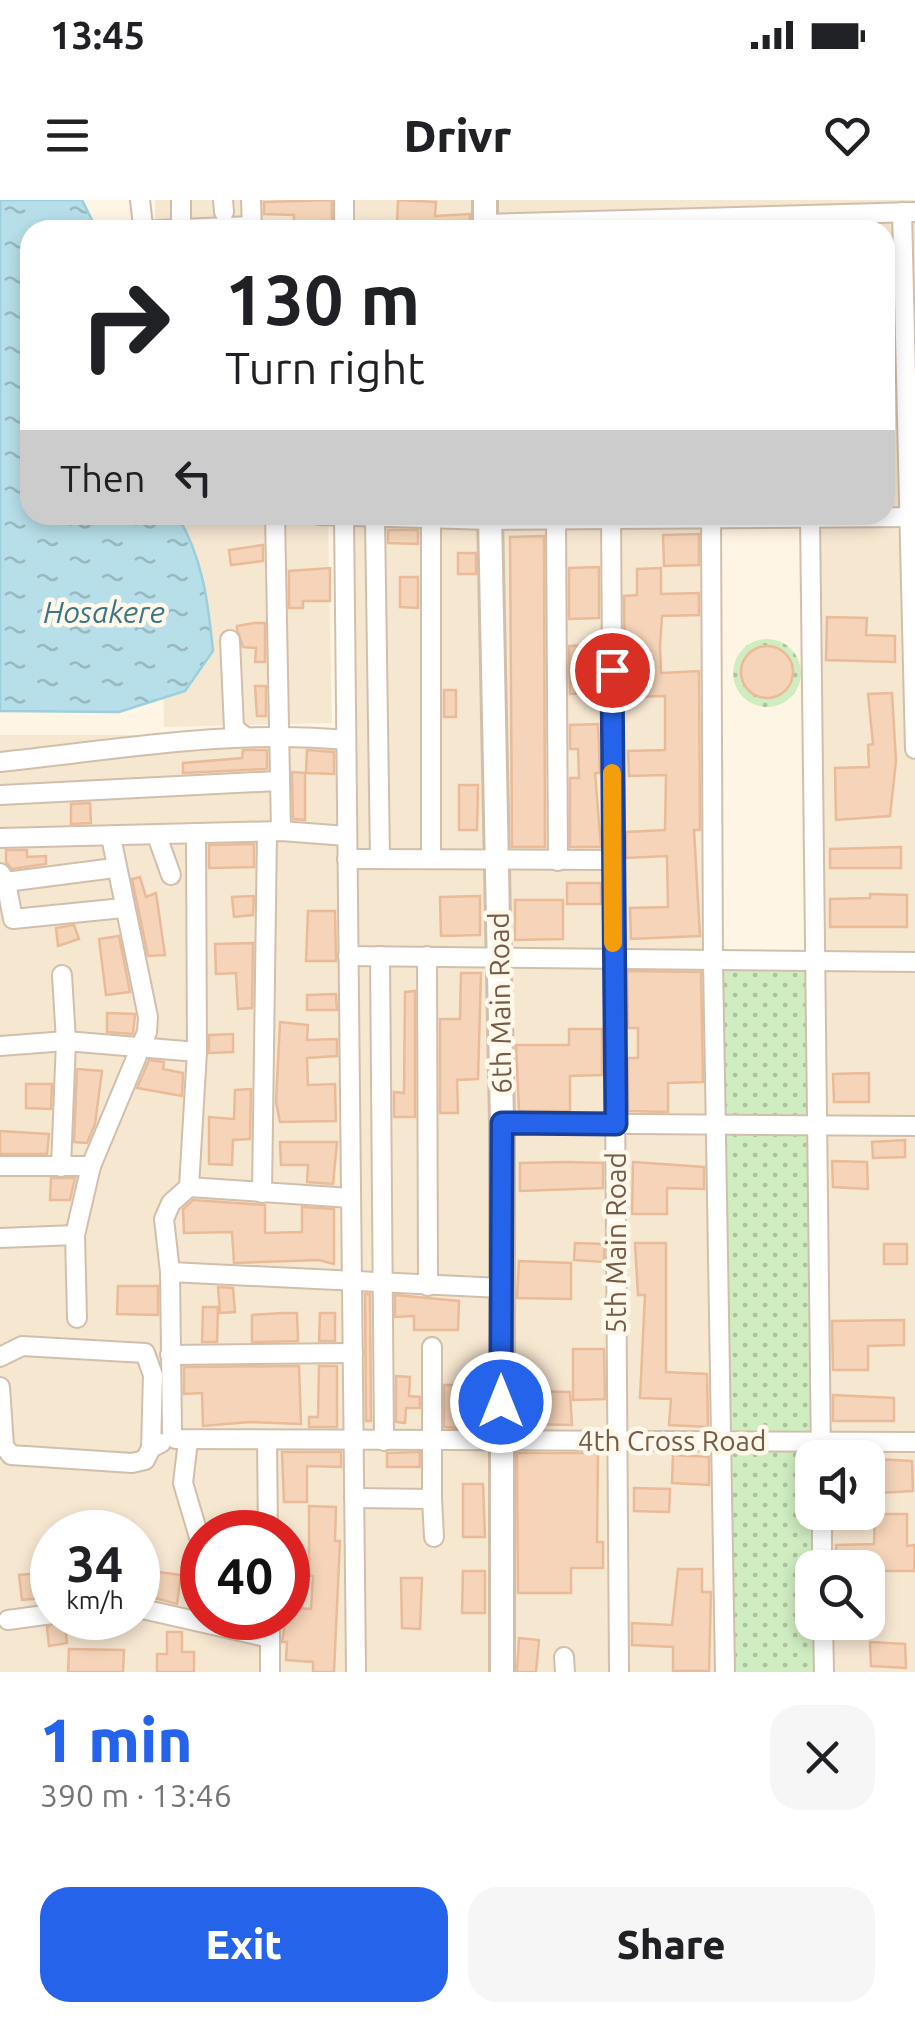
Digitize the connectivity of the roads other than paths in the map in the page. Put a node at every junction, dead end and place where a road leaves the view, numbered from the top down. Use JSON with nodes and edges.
{"nodes":[{"id":1,"x":908,"y":212,"type":"edge"},
{"id":2,"x":485,"y":218,"type":"edge"},
{"id":3,"x":516,"y":220,"type":"edge"},
{"id":4,"x":835,"y":220,"type":"edge"},
{"id":5,"x":912,"y":517,"type":"edge"},
{"id":6,"x":274,"y":525,"type":"edge"},
{"id":7,"x":344,"y":525,"type":"edge"},
{"id":8,"x":374,"y":525,"type":"edge"},
{"id":9,"x":431,"y":525,"type":"edge"},
{"id":10,"x":490,"y":525,"type":"edge"},
{"id":11,"x":556,"y":525,"type":"edge"},
{"id":12,"x":611,"y":525,"type":"edge"},
{"id":13,"x":711,"y":525,"type":"edge"},
{"id":14,"x":810,"y":525,"type":"edge"},
{"id":15,"x":230,"y":640,"type":"dead end"},
{"id":16,"x":276,"y":734,"type":"junction"},
{"id":17,"x":243,"y":735,"type":"junction"},
{"id":18,"x":346,"y":740,"type":"junction"},
{"id":19,"x":915,"y":749,"type":"edge"},
{"id":20,"x":0,"y":762,"type":"edge"},
{"id":21,"x":278,"y":781,"type":"junction"},
{"id":22,"x":0,"y":795,"type":"edge"},
{"id":23,"x":274,"y":832,"type":"junction"},
{"id":24,"x":157,"y":836,"type":"junction"},
{"id":25,"x":196,"y":836,"type":"junction"},
{"id":26,"x":347,"y":836,"type":"junction"},
{"id":27,"x":0,"y":838,"type":"edge"},
{"id":28,"x":111,"y":838,"type":"junction"},
{"id":29,"x":430,"y":858,"type":"junction"},
{"id":30,"x":347,"y":859,"type":"junction"},
{"id":31,"x":380,"y":859,"type":"junction"},
{"id":32,"x":498,"y":859,"type":"junction"},
{"id":33,"x":613,"y":860,"type":"junction"},
{"id":34,"x":558,"y":861,"type":"junction"},
{"id":35,"x":114,"y":868,"type":"junction"},
{"id":36,"x":170,"y":875,"type":"dead end"},
{"id":37,"x":4,"y":883,"type":"edge"},
{"id":38,"x":123,"y":908,"type":"junction"},
{"id":39,"x":348,"y":956,"type":"junction"},
{"id":40,"x":380,"y":956,"type":"junction"},
{"id":41,"x":427,"y":956,"type":"junction"},
{"id":42,"x":498,"y":957,"type":"junction"},
{"id":43,"x":614,"y":958,"type":"junction"},
{"id":44,"x":713,"y":960,"type":"junction"},
{"id":45,"x":815,"y":960,"type":"junction"},
{"id":46,"x":915,"y":962,"type":"edge"},
{"id":47,"x":62,"y":976,"type":"dead end"},
{"id":48,"x":66,"y":1041,"type":"junction"},
{"id":49,"x":0,"y":1046,"type":"edge"},
{"id":50,"x":137,"y":1048,"type":"junction"},
{"id":51,"x":198,"y":1052,"type":"junction"},
{"id":52,"x":502,"y":1123,"type":"junction"},
{"id":53,"x":616,"y":1124,"type":"junction"},
{"id":54,"x":719,"y":1125,"type":"junction"},
{"id":55,"x":820,"y":1126,"type":"junction"},
{"id":56,"x":915,"y":1126,"type":"edge"},
{"id":57,"x":0,"y":1166,"type":"edge"},
{"id":58,"x":91,"y":1166,"type":"junction"},
{"id":59,"x":62,"y":1167,"type":"junction"},
{"id":60,"x":189,"y":1187,"type":"junction"},
{"id":61,"x":262,"y":1193,"type":"junction"},
{"id":62,"x":351,"y":1198,"type":"junction"},
{"id":63,"x":75,"y":1235,"type":"junction"},
{"id":64,"x":0,"y":1238,"type":"edge"},
{"id":65,"x":170,"y":1272,"type":"junction"},
{"id":66,"x":352,"y":1280,"type":"junction"},
{"id":67,"x":381,"y":1282,"type":"junction"},
{"id":68,"x":428,"y":1286,"type":"junction"},
{"id":69,"x":502,"y":1288,"type":"junction"},
{"id":70,"x":77,"y":1318,"type":"dead end"},
{"id":71,"x":432,"y":1346,"type":"dead end"},
{"id":72,"x":352,"y":1353,"type":"junction"},
{"id":73,"x":170,"y":1355,"type":"junction"},
{"id":74,"x":0,"y":1357,"type":"edge"},
{"id":75,"x":0,"y":1387,"type":"edge"},
{"id":76,"x":182,"y":1438,"type":"junction"},
{"id":77,"x":354,"y":1440,"type":"junction"},
{"id":78,"x":384,"y":1440,"type":"junction"},
{"id":79,"x":431,"y":1440,"type":"junction"},
{"id":80,"x":501,"y":1440,"type":"junction"},
{"id":81,"x":821,"y":1440,"type":"edge"},
{"id":82,"x":267,"y":1441,"type":"junction"},
{"id":83,"x":616,"y":1441,"type":"junction"},
{"id":84,"x":724,"y":1441,"type":"junction"},
{"id":85,"x":915,"y":1442,"type":"edge"},
{"id":86,"x":885,"y":1445,"type":"edge"},
{"id":87,"x":151,"y":1448,"type":"junction"},
{"id":88,"x":795,"y":1448,"type":"edge"},
{"id":89,"x":354,"y":1498,"type":"junction"},
{"id":90,"x":432,"y":1499,"type":"junction"},
{"id":91,"x":191,"y":1510,"type":"edge"},
{"id":92,"x":268,"y":1510,"type":"edge"},
{"id":93,"x":434,"y":1537,"type":"dead end"},
{"id":94,"x":30,"y":1617,"type":"edge"},
{"id":95,"x":8,"y":1620,"type":"dead end"},
{"id":96,"x":270,"y":1640,"type":"edge"},
{"id":97,"x":823,"y":1640,"type":"edge"},
{"id":98,"x":270,"y":1672,"type":"edge"},
{"id":99,"x":356,"y":1672,"type":"edge"},
{"id":100,"x":502,"y":1672,"type":"edge"},
{"id":101,"x":619,"y":1672,"type":"edge"},
{"id":102,"x":725,"y":1672,"type":"edge"},
{"id":103,"x":824,"y":1672,"type":"edge"}],
"edges":[{"from":1,"to":4,"type":"street"},
{"from":1,"to":5,"type":"street"},
{"from":2,"to":3,"type":"street"},
{"from":5,"to":19,"type":"street"},
{"from":6,"to":16,"type":"street"},
{"from":7,"to":18,"type":"street"},
{"from":8,"to":31,"type":"street"},
{"from":9,"to":29,"type":"street"},
{"from":10,"to":32,"type":"street","name":"6th Main Road"},
{"from":11,"to":34,"type":"street"},
{"from":12,"to":33,"type":"street","name":"5th Main Road"},
{"from":13,"to":44,"type":"street"},
{"from":14,"to":45,"type":"street"},
{"from":15,"to":17,"type":"street"},
{"from":16,"to":17,"type":"street"},
{"from":16,"to":18,"type":"street"},
{"from":16,"to":21,"type":"street"},
{"from":17,"to":20,"type":"street"},
{"from":18,"to":26,"type":"street"},
{"from":21,"to":22,"type":"street"},
{"from":21,"to":23,"type":"street"},
{"from":23,"to":25,"type":"street"},
{"from":23,"to":26,"type":"street"},
{"from":23,"to":61,"type":"street"},
{"from":24,"to":25,"type":"street"},
{"from":24,"to":28,"type":"street"},
{"from":24,"to":36,"type":"street"},
{"from":25,"to":51,"type":"street"},
{"from":26,"to":30,"type":"street"},
{"from":27,"to":28,"type":"street"},
{"from":28,"to":35,"type":"street"},
{"from":29,"to":31,"type":"street"},
{"from":29,"to":32,"type":"street"},
{"from":30,"to":31,"type":"street"},
{"from":30,"to":39,"type":"street"},
{"from":32,"to":34,"type":"street"},
{"from":32,"to":42,"type":"street","name":"6th Main Road"},
{"from":33,"to":34,"type":"street"},
{"from":33,"to":43,"type":"street","name":"5th Main Road"},
{"from":35,"to":37,"type":"street"},
{"from":35,"to":38,"type":"street"},
{"from":37,"to":38,"type":"street"},
{"from":38,"to":50,"type":"street"},
{"from":39,"to":40,"type":"street"},
{"from":39,"to":62,"type":"street"},
{"from":40,"to":41,"type":"street"},
{"from":40,"to":67,"type":"street"},
{"from":41,"to":42,"type":"street"},
{"from":41,"to":68,"type":"street"},
{"from":42,"to":43,"type":"street"},
{"from":42,"to":52,"type":"street","name":"6th Main Road"},
{"from":43,"to":44,"type":"street"},
{"from":43,"to":53,"type":"street","name":"5th Main Road"},
{"from":44,"to":45,"type":"street"},
{"from":44,"to":54,"type":"street"},
{"from":45,"to":46,"type":"street"},
{"from":45,"to":55,"type":"street"},
{"from":47,"to":48,"type":"street"},
{"from":48,"to":49,"type":"street"},
{"from":48,"to":50,"type":"street"},
{"from":48,"to":59,"type":"street"},
{"from":50,"to":51,"type":"street"},
{"from":50,"to":58,"type":"street"},
{"from":51,"to":60,"type":"street"},
{"from":52,"to":53,"type":"street"},
{"from":52,"to":69,"type":"street","name":"6th Main Road"},
{"from":53,"to":54,"type":"street"},
{"from":53,"to":83,"type":"street","name":"5th Main Road"},
{"from":54,"to":55,"type":"street"},
{"from":54,"to":84,"type":"street"},
{"from":55,"to":56,"type":"street"},
{"from":55,"to":81,"type":"street"},
{"from":57,"to":59,"type":"street"},
{"from":58,"to":59,"type":"street"},
{"from":58,"to":63,"type":"street"},
{"from":60,"to":61,"type":"street"},
{"from":60,"to":65,"type":"street"},
{"from":61,"to":62,"type":"street"},
{"from":62,"to":66,"type":"street"},
{"from":63,"to":64,"type":"street"},
{"from":63,"to":70,"type":"street"},
{"from":65,"to":66,"type":"street"},
{"from":65,"to":73,"type":"street"},
{"from":66,"to":67,"type":"street"},
{"from":66,"to":72,"type":"street"},
{"from":67,"to":68,"type":"street"},
{"from":67,"to":78,"type":"street"},
{"from":68,"to":69,"type":"street"},
{"from":69,"to":80,"type":"street","name":"6th Main Road"},
{"from":71,"to":79,"type":"street"},
{"from":72,"to":73,"type":"street"},
{"from":72,"to":77,"type":"street"},
{"from":73,"to":76,"type":"street"},
{"from":74,"to":87,"type":"street"},
{"from":75,"to":87,"type":"street"},
{"from":76,"to":82,"type":"street","name":"4th Cross Road"},
{"from":76,"to":87,"type":"street"},
{"from":76,"to":91,"type":"street"},
{"from":77,"to":78,"type":"street","name":"4th Cross Road"},
{"from":77,"to":82,"type":"street","name":"4th Cross Road"},
{"from":77,"to":89,"type":"street"},
{"from":78,"to":79,"type":"street","name":"4th Cross Road"},
{"from":79,"to":80,"type":"street","name":"4th Cross Road"},
{"from":79,"to":90,"type":"street"},
{"from":80,"to":83,"type":"street","name":"4th Cross Road"},
{"from":80,"to":100,"type":"street","name":"6th Main Road"},
{"from":82,"to":92,"type":"street"},
{"from":83,"to":84,"type":"street","name":"4th Cross Road"},
{"from":83,"to":101,"type":"street","name":"5th Main Road"},
{"from":84,"to":88,"type":"street","name":"4th Cross Road"},
{"from":84,"to":102,"type":"street"},
{"from":85,"to":86,"type":"street","name":"4th Cross Road"},
{"from":89,"to":90,"type":"street"},
{"from":89,"to":99,"type":"street"},
{"from":90,"to":93,"type":"street"},
{"from":94,"to":95,"type":"street"},
{"from":96,"to":98,"type":"street"},
{"from":97,"to":103,"type":"street"}]}
